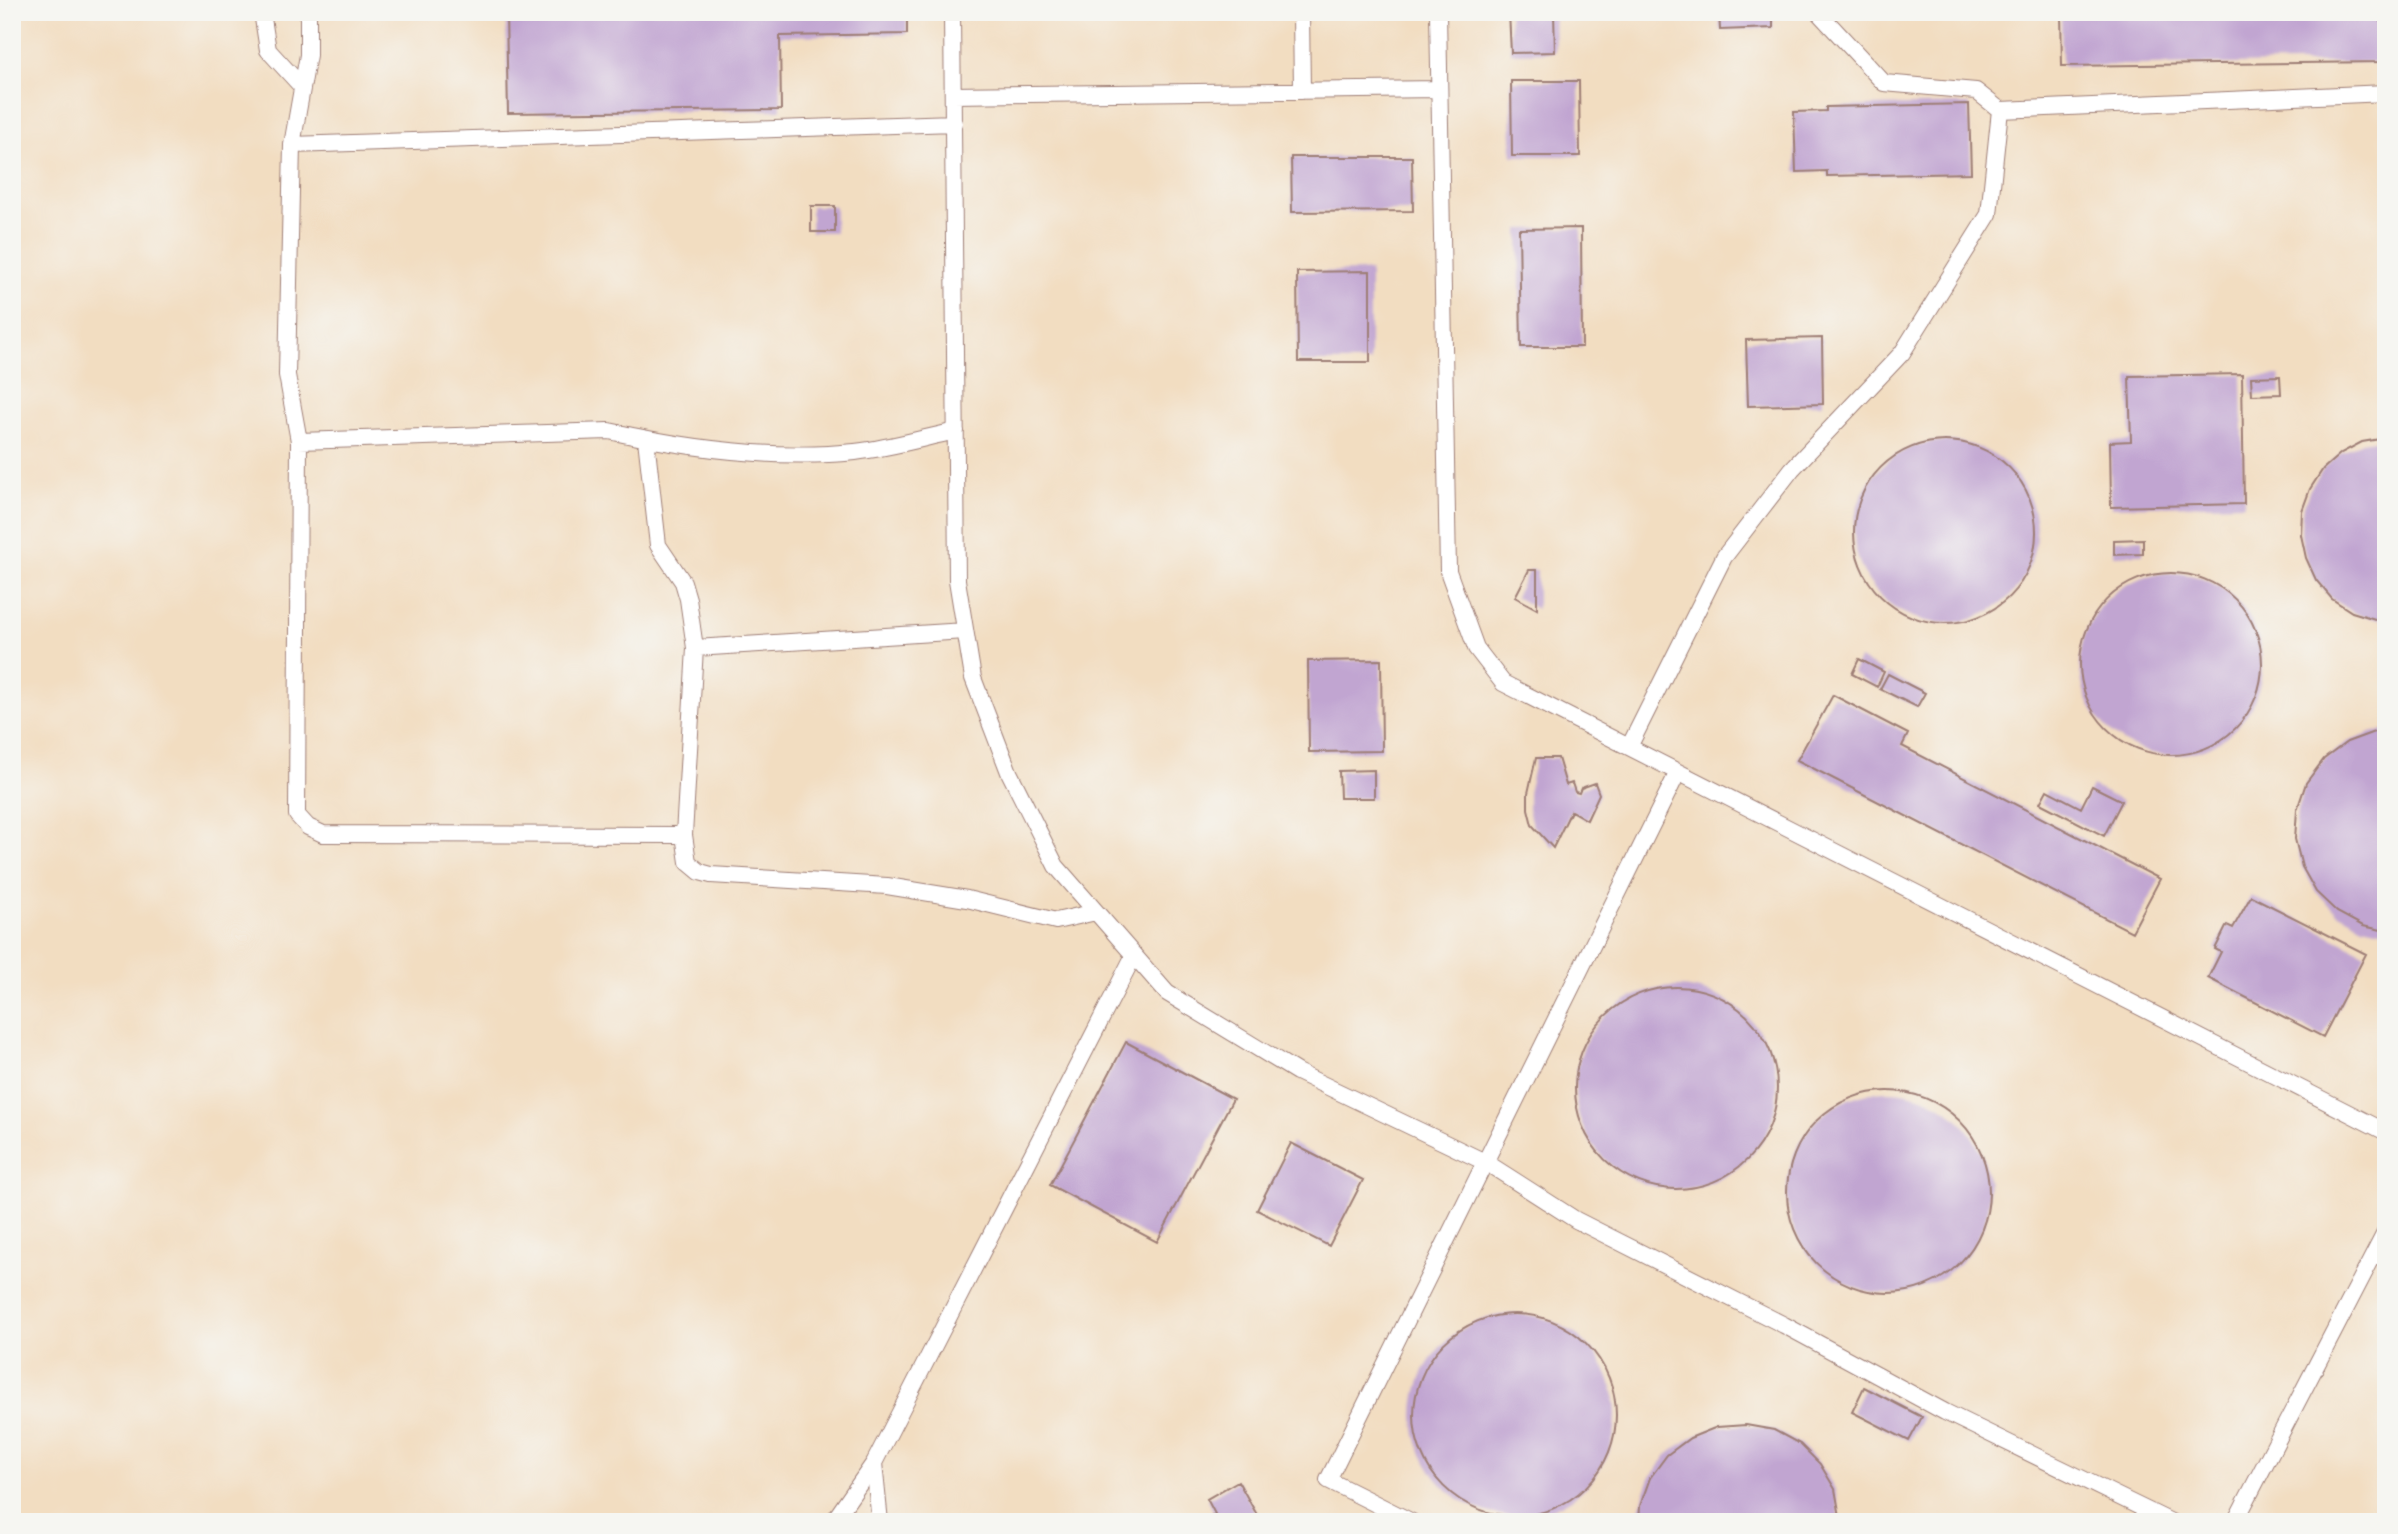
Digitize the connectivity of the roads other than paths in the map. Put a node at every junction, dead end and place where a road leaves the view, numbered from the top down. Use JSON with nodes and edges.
{"nodes":[{"id":1,"x":262,"y":12,"type":"edge"},
{"id":2,"x":308,"y":12,"type":"edge"},
{"id":3,"x":952,"y":12,"type":"edge"},
{"id":4,"x":1301,"y":12,"type":"edge"},
{"id":5,"x":1438,"y":12,"type":"edge"},
{"id":6,"x":1818,"y":12,"type":"edge"},
{"id":7,"x":302,"y":87,"type":"junction"},
{"id":8,"x":1440,"y":89,"type":"junction"},
{"id":9,"x":1303,"y":91,"type":"junction"},
{"id":10,"x":2386,"y":93,"type":"edge"},
{"id":11,"x":953,"y":95,"type":"junction"},
{"id":12,"x":2000,"y":110,"type":"junction"},
{"id":13,"x":954,"y":123,"type":"junction"},
{"id":14,"x":292,"y":145,"type":"junction"},
{"id":15,"x":956,"y":431,"type":"junction"},
{"id":16,"x":646,"y":439,"type":"junction"},
{"id":17,"x":299,"y":441,"type":"junction"},
{"id":18,"x":965,"y":631,"type":"junction"},
{"id":19,"x":695,"y":648,"type":"junction"},
{"id":20,"x":1629,"y":747,"type":"junction"},
{"id":21,"x":1678,"y":772,"type":"junction"},
{"id":22,"x":684,"y":835,"type":"junction"},
{"id":23,"x":1096,"y":912,"type":"junction"},
{"id":24,"x":1134,"y":955,"type":"junction"},
{"id":25,"x":2386,"y":1132,"type":"edge"},
{"id":26,"x":1486,"y":1163,"type":"junction"},
{"id":27,"x":2386,"y":1231,"type":"edge"},
{"id":28,"x":874,"y":1463,"type":"junction"},
{"id":29,"x":833,"y":1522,"type":"edge"},
{"id":30,"x":880,"y":1522,"type":"edge"},
{"id":31,"x":1412,"y":1522,"type":"edge"},
{"id":32,"x":2171,"y":1522,"type":"edge"},
{"id":33,"x":2235,"y":1522,"type":"edge"}],
"edges":[{"from":1,"to":7,"type":"lane"},
{"from":2,"to":7,"type":"lane"},
{"from":3,"to":11,"type":"lane"},
{"from":4,"to":9,"type":"lane"},
{"from":5,"to":8,"type":"lane"},
{"from":6,"to":12,"type":"lane"},
{"from":7,"to":14,"type":"lane"},
{"from":8,"to":9,"type":"lane"},
{"from":8,"to":20,"type":"lane"},
{"from":9,"to":11,"type":"lane"},
{"from":10,"to":12,"type":"lane"},
{"from":11,"to":13,"type":"lane"},
{"from":12,"to":20,"type":"lane"},
{"from":13,"to":14,"type":"lane"},
{"from":13,"to":15,"type":"lane"},
{"from":14,"to":17,"type":"lane"},
{"from":15,"to":16,"type":"lane"},
{"from":15,"to":18,"type":"lane"},
{"from":16,"to":17,"type":"lane"},
{"from":16,"to":19,"type":"lane"},
{"from":17,"to":22,"type":"lane"},
{"from":18,"to":19,"type":"lane"},
{"from":18,"to":23,"type":"lane"},
{"from":19,"to":22,"type":"lane"},
{"from":20,"to":21,"type":"lane"},
{"from":21,"to":25,"type":"lane"},
{"from":21,"to":26,"type":"lane"},
{"from":22,"to":23,"type":"lane"},
{"from":23,"to":24,"type":"lane"},
{"from":24,"to":26,"type":"lane"},
{"from":24,"to":28,"type":"lane"},
{"from":26,"to":31,"type":"lane"},
{"from":26,"to":32,"type":"lane"},
{"from":27,"to":33,"type":"lane"},
{"from":28,"to":29,"type":"lane"},
{"from":28,"to":30,"type":"lane"}]}
